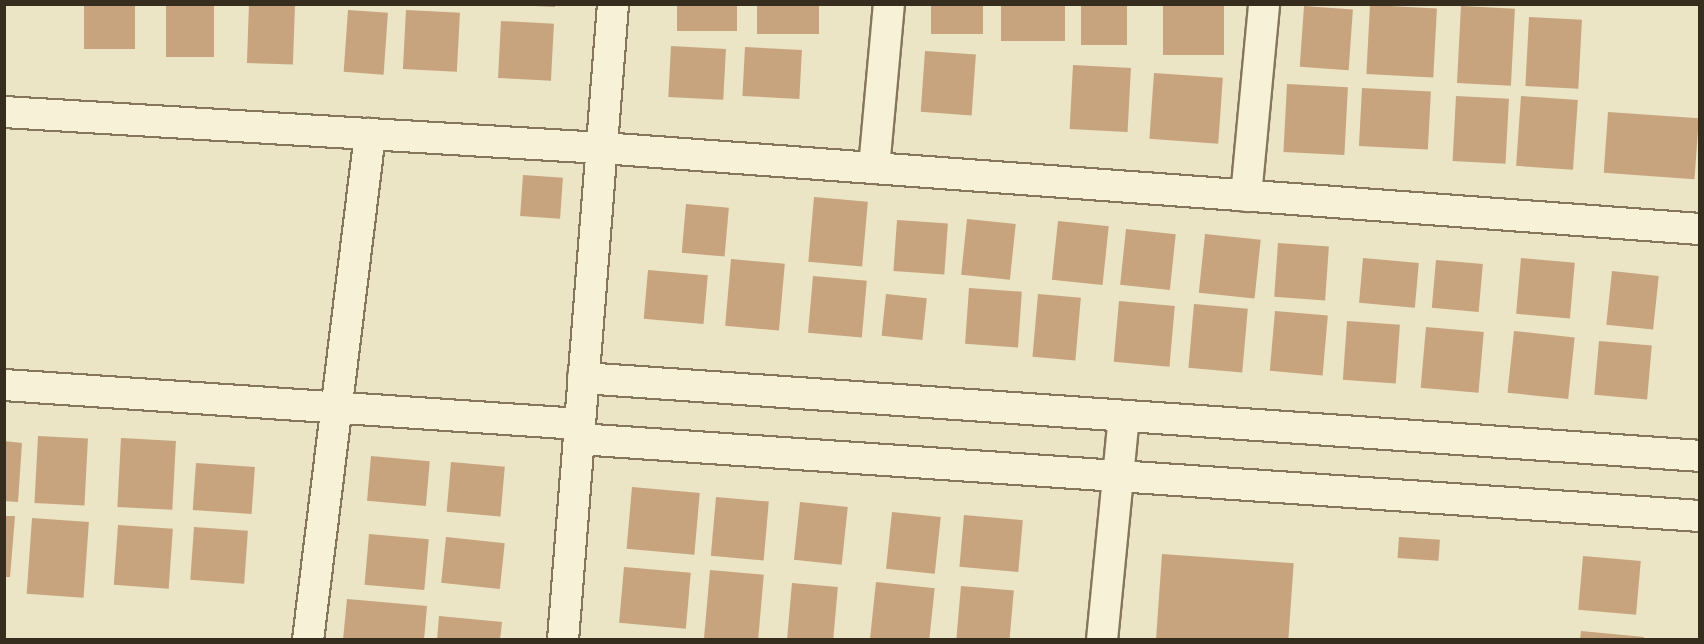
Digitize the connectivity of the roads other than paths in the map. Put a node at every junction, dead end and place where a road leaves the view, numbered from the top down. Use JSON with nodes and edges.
{"nodes":[{"id":1,"x":614,"y":4,"type":"edge"},
{"id":2,"x":889,"y":4,"type":"edge"},
{"id":3,"x":1264,"y":4,"type":"edge"},
{"id":4,"x":4,"y":112,"type":"edge"},
{"id":5,"x":370,"y":134,"type":"junction"},
{"id":6,"x":602,"y":148,"type":"junction"},
{"id":7,"x":874,"y":168,"type":"junction"},
{"id":8,"x":1246,"y":196,"type":"junction"},
{"id":9,"x":1700,"y":230,"type":"edge"},
{"id":10,"x":584,"y":378,"type":"junction"},
{"id":11,"x":4,"y":386,"type":"edge"},
{"id":12,"x":335,"y":408,"type":"junction"},
{"id":13,"x":1124,"y":416,"type":"junction"},
{"id":14,"x":579,"y":432,"type":"junction"},
{"id":15,"x":1700,"y":456,"type":"edge"},
{"id":16,"x":1120,"y":476,"type":"junction"},
{"id":17,"x":1700,"y":516,"type":"edge"},
{"id":18,"x":308,"y":639,"type":"edge"},
{"id":19,"x":563,"y":639,"type":"edge"},
{"id":20,"x":1102,"y":639,"type":"edge"}],
"edges":[{"from":1,"to":6,"type":"street"},
{"from":2,"to":7,"type":"street"},
{"from":3,"to":8,"type":"street"},
{"from":4,"to":5,"type":"street"},
{"from":5,"to":6,"type":"street"},
{"from":5,"to":12,"type":"street"},
{"from":6,"to":7,"type":"street"},
{"from":6,"to":10,"type":"street"},
{"from":7,"to":8,"type":"street"},
{"from":8,"to":9,"type":"street"},
{"from":10,"to":13,"type":"street"},
{"from":10,"to":14,"type":"street"},
{"from":11,"to":12,"type":"street"},
{"from":12,"to":14,"type":"street"},
{"from":12,"to":18,"type":"street"},
{"from":13,"to":15,"type":"street"},
{"from":13,"to":16,"type":"street"},
{"from":14,"to":16,"type":"street"},
{"from":14,"to":19,"type":"street"},
{"from":16,"to":17,"type":"street"},
{"from":16,"to":20,"type":"street"}]}
